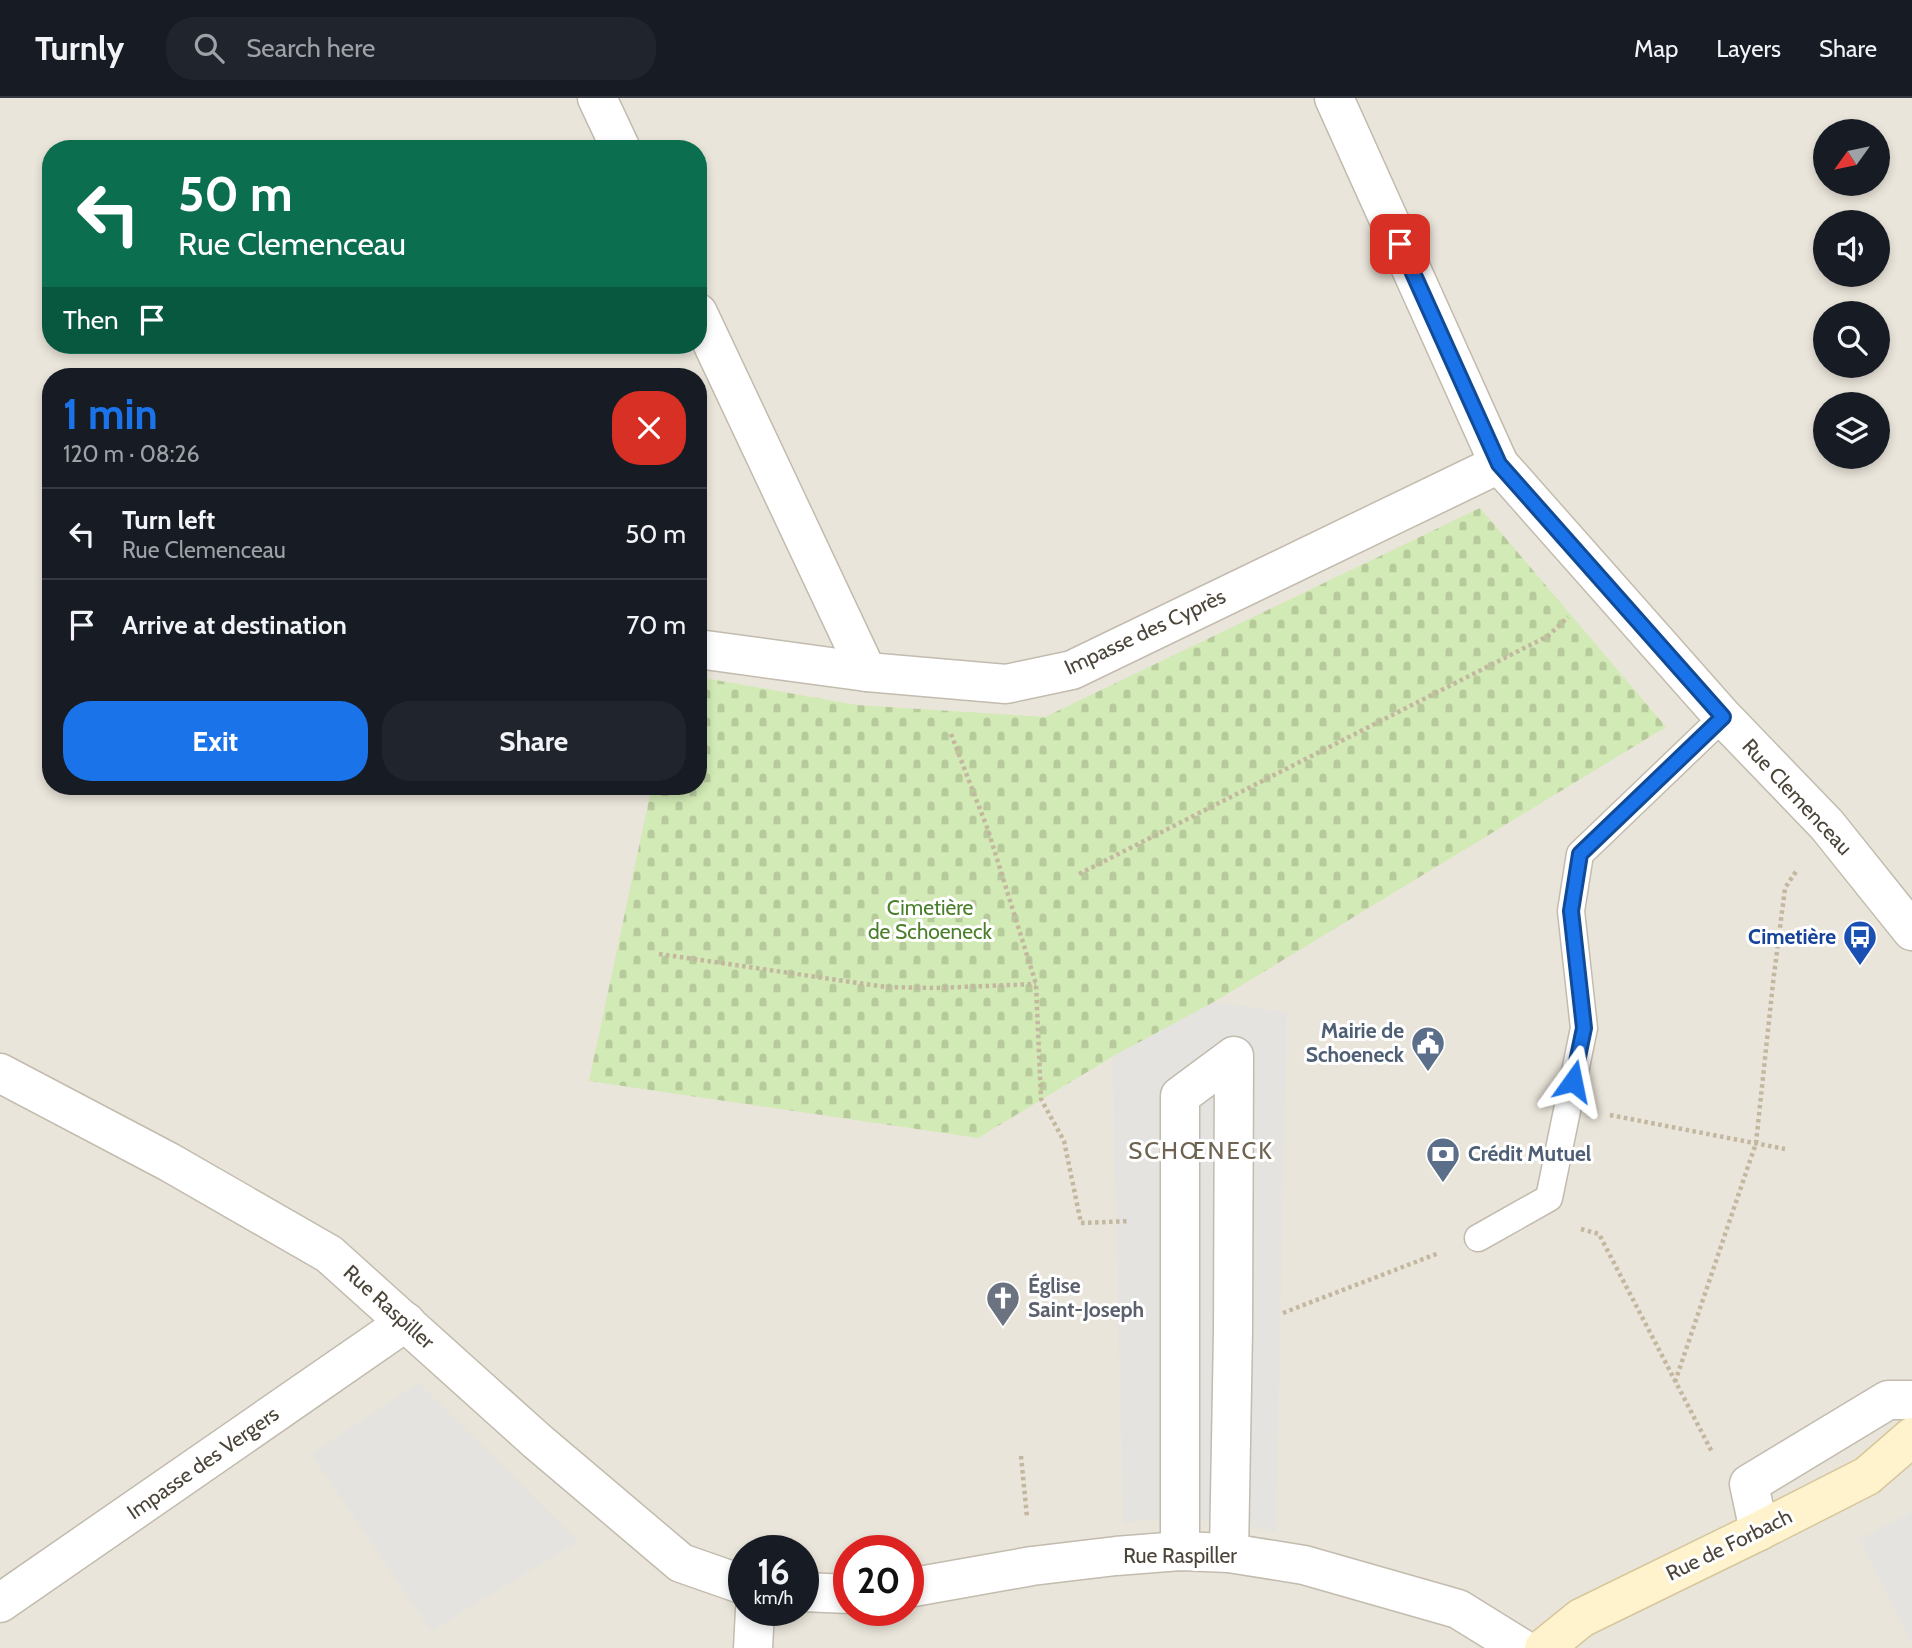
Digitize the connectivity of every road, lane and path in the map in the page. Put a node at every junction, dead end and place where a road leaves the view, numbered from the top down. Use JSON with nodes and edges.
{"nodes":[{"id":1,"x":597,"y":98,"type":"edge"},
{"id":2,"x":1334,"y":98,"type":"edge"},
{"id":3,"x":617,"y":140,"type":"edge"},
{"id":4,"x":707,"y":332,"type":"edge"},
{"id":5,"x":1499,"y":464,"type":"junction"},
{"id":6,"x":1607,"y":587,"type":"junction"},
{"id":7,"x":707,"y":650,"type":"edge"},
{"id":8,"x":867,"y":672,"type":"junction"},
{"id":9,"x":1723,"y":717,"type":"junction"},
{"id":10,"x":951,"y":734,"type":"dead end"},
{"id":11,"x":1828,"y":825,"type":"junction"},
{"id":12,"x":1079,"y":874,"type":"dead end"},
{"id":13,"x":1912,"y":931,"type":"edge"},
{"id":14,"x":659,"y":954,"type":"dead end"},
{"id":15,"x":1036,"y":984,"type":"junction"},
{"id":16,"x":0,"y":1073,"type":"edge"},
{"id":17,"x":1568,"y":1107,"type":"junction"},
{"id":18,"x":1756,"y":1143,"type":"junction"},
{"id":19,"x":1785,"y":1149,"type":"dead end"},
{"id":20,"x":1521,"y":1214,"type":"junction"},
{"id":21,"x":1081,"y":1223,"type":"dead end"},
{"id":22,"x":1478,"y":1238,"type":"joint"},
{"id":23,"x":406,"y":1322,"type":"junction"},
{"id":24,"x":1233,"y":1331,"type":"junction"},
{"id":25,"x":1675,"y":1382,"type":"junction"},
{"id":26,"x":1912,"y":1400,"type":"edge"},
{"id":27,"x":1912,"y":1437,"type":"edge"},
{"id":28,"x":1021,"y":1455,"type":"dead end"},
{"id":29,"x":1714,"y":1456,"type":"dead end"},
{"id":30,"x":1759,"y":1531,"type":"junction"},
{"id":31,"x":1180,"y":1551,"type":"junction"},
{"id":32,"x":1229,"y":1553,"type":"junction"},
{"id":33,"x":1032,"y":1566,"type":"junction"},
{"id":34,"x":728,"y":1579,"type":"edge"},
{"id":35,"x":924,"y":1585,"type":"edge"},
{"id":36,"x":0,"y":1603,"type":"edge"},
{"id":37,"x":754,"y":1626,"type":"edge"},
{"id":38,"x":753,"y":1648,"type":"edge"},
{"id":39,"x":1521,"y":1648,"type":"edge"},
{"id":40,"x":1544,"y":1648,"type":"edge"}],
"edges":[{"from":1,"to":3,"type":"street"},
{"from":2,"to":5,"type":"street","name":"Rue Clemenceau"},
{"from":4,"to":8,"type":"street"},
{"from":5,"to":6,"type":"street","name":"Rue Clemenceau"},
{"from":5,"to":8,"type":"street","name":"Impasse des Cyprès"},
{"from":6,"to":9,"type":"street","name":"Rue Clemenceau"},
{"from":6,"to":12,"type":"path"},
{"from":7,"to":8,"type":"street","name":"Impasse des Cyprès"},
{"from":9,"to":11,"type":"street","name":"Rue Clemenceau"},
{"from":9,"to":17,"type":"lane"},
{"from":10,"to":15,"type":"path"},
{"from":11,"to":13,"type":"street","name":"Rue Clemenceau"},
{"from":11,"to":18,"type":"path"},
{"from":14,"to":15,"type":"path"},
{"from":15,"to":21,"type":"path"},
{"from":16,"to":23,"type":"street","name":"Rue Raspiller"},
{"from":17,"to":18,"type":"path"},
{"from":17,"to":20,"type":"lane"},
{"from":18,"to":19,"type":"path"},
{"from":18,"to":25,"type":"path"},
{"from":20,"to":22,"type":"lane"},
{"from":20,"to":25,"type":"path"},
{"from":22,"to":24,"type":"path"},
{"from":23,"to":34,"type":"street","name":"Rue Raspiller"},
{"from":23,"to":36,"type":"street","name":"Impasse des Vergers"},
{"from":24,"to":31,"type":"street"},
{"from":24,"to":32,"type":"street"},
{"from":25,"to":29,"type":"path"},
{"from":26,"to":30,"type":"street"},
{"from":27,"to":30,"type":"street","name":"Rue de Forbach"},
{"from":28,"to":33,"type":"path"},
{"from":30,"to":40,"type":"street","name":"Rue de Forbach"},
{"from":31,"to":32,"type":"street","name":"Rue Raspiller"},
{"from":31,"to":33,"type":"street","name":"Rue Raspiller"},
{"from":32,"to":39,"type":"street","name":"Rue Raspiller"},
{"from":33,"to":35,"type":"street","name":"Rue Raspiller"},
{"from":37,"to":38,"type":"street"}]}
